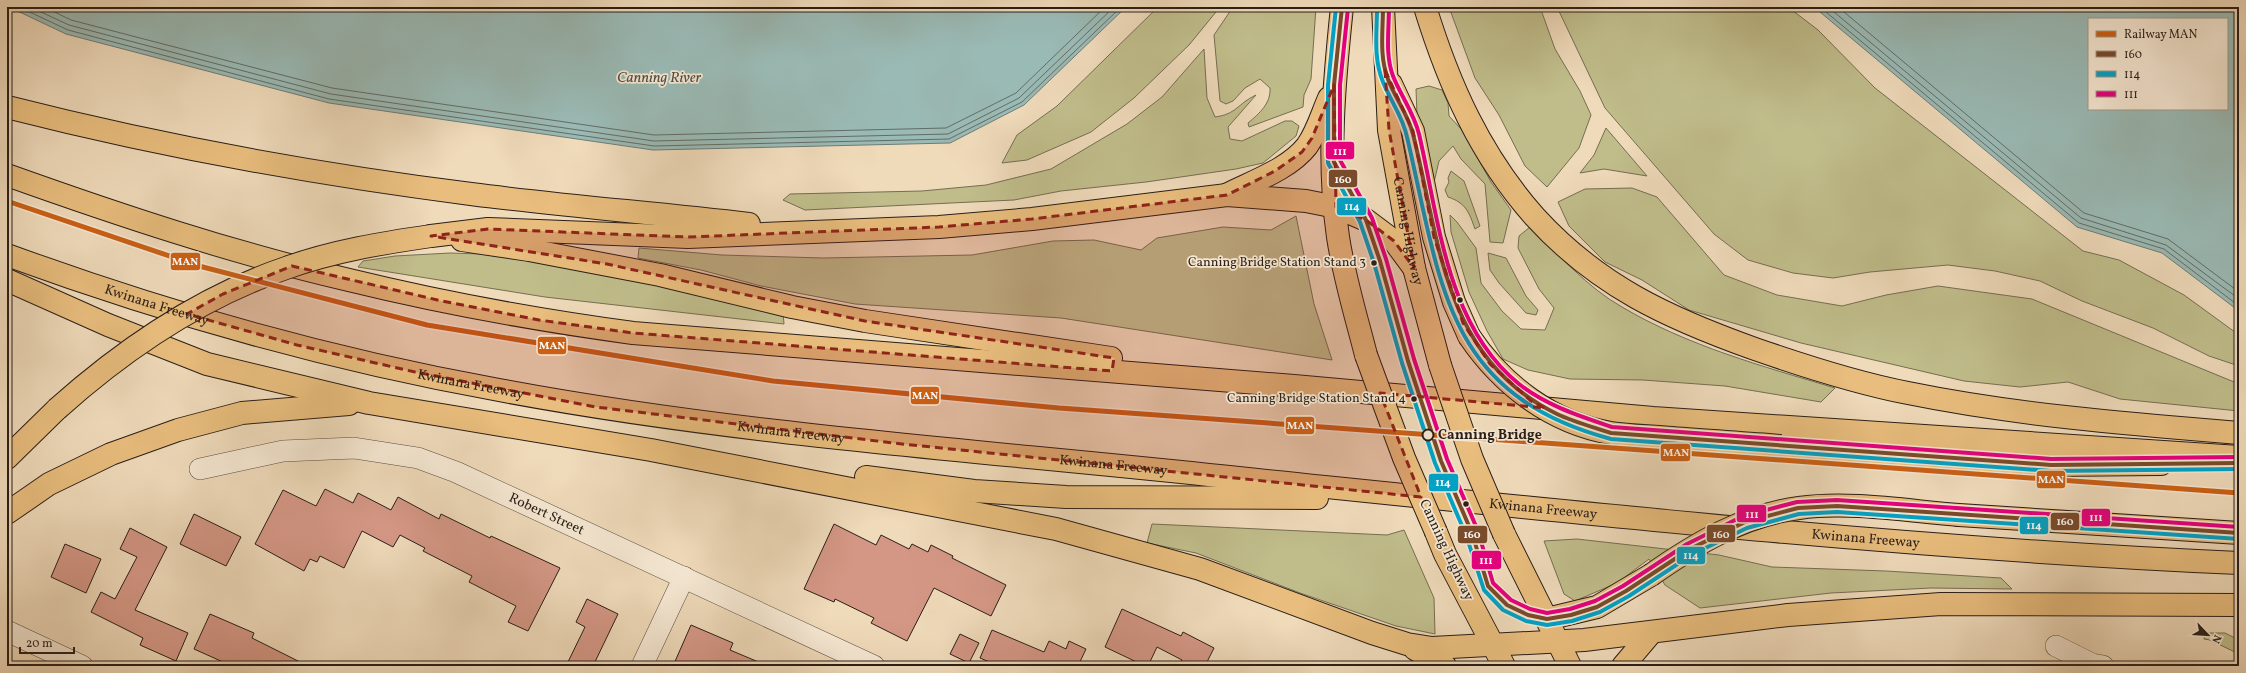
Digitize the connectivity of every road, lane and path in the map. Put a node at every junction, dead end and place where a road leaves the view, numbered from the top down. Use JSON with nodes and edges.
{"nodes":[{"id":1,"x":1342,"y":7,"type":"edge"},
{"id":2,"x":1383,"y":7,"type":"edge"},
{"id":3,"x":1425,"y":7,"type":"edge"},
{"id":4,"x":1385,"y":70,"type":"junction"},
{"id":5,"x":1334,"y":85,"type":"junction"},
{"id":6,"x":7,"y":106,"type":"edge"},
{"id":7,"x":7,"y":175,"type":"edge"},
{"id":8,"x":1227,"y":195,"type":"junction"},
{"id":9,"x":1336,"y":207,"type":"junction"},
{"id":10,"x":814,"y":232,"type":"junction"},
{"id":11,"x":431,"y":236,"type":"junction"},
{"id":12,"x":7,"y":254,"type":"edge"},
{"id":13,"x":1414,"y":268,"type":"junction"},
{"id":14,"x":7,"y":280,"type":"edge"},
{"id":15,"x":1294,"y":386,"type":"junction"},
{"id":16,"x":369,"y":403,"type":"junction"},
{"id":17,"x":2239,"y":433,"type":"edge"},
{"id":18,"x":651,"y":450,"type":"junction"},
{"id":19,"x":2239,"y":457,"type":"edge"},
{"id":20,"x":7,"y":458,"type":"edge"},
{"id":21,"x":2239,"y":463,"type":"edge"},
{"id":22,"x":200,"y":469,"type":"dead end"},
{"id":23,"x":1434,"y":499,"type":"junction"},
{"id":24,"x":7,"y":513,"type":"edge"},
{"id":25,"x":2239,"y":534,"type":"edge"},
{"id":26,"x":2239,"y":563,"type":"edge"},
{"id":27,"x":684,"y":577,"type":"junction"},
{"id":28,"x":2239,"y":605,"type":"edge"},
{"id":29,"x":1547,"y":619,"type":"junction"},
{"id":30,"x":7,"y":630,"type":"edge"},
{"id":31,"x":1651,"y":633,"type":"junction"},
{"id":32,"x":1558,"y":643,"type":"junction"},
{"id":33,"x":1406,"y":644,"type":"junction"},
{"id":34,"x":1493,"y":646,"type":"junction"},
{"id":35,"x":2056,"y":646,"type":"dead end"},
{"id":36,"x":82,"y":666,"type":"edge"},
{"id":37,"x":642,"y":666,"type":"edge"},
{"id":38,"x":874,"y":666,"type":"edge"},
{"id":39,"x":1445,"y":666,"type":"edge"},
{"id":40,"x":1504,"y":666,"type":"edge"},
{"id":41,"x":1570,"y":666,"type":"edge"},
{"id":42,"x":1623,"y":666,"type":"edge"},
{"id":43,"x":2103,"y":666,"type":"edge"}],
"edges":[{"from":1,"to":5,"type":"highway","name":"Canning Highway"},
{"from":2,"to":4,"type":"highway","name":"Canning Highway"},
{"from":3,"to":17,"type":"highway"},
{"from":4,"to":13,"type":"highway","name":"Canning Highway"},
{"from":4,"to":21,"type":"highway","bridge":true},
{"from":5,"to":8,"type":"highway"},
{"from":5,"to":9,"type":"highway","name":"Canning Highway"},
{"from":6,"to":10,"type":"highway"},
{"from":7,"to":15,"type":"highway"},
{"from":8,"to":9,"type":"highway"},
{"from":8,"to":10,"type":"highway"},
{"from":9,"to":13,"type":"highway"},
{"from":9,"to":34,"type":"highway","name":"Canning Highway","bridge":true},
{"from":10,"to":11,"type":"highway"},
{"from":11,"to":15,"type":"highway"},
{"from":11,"to":20,"type":"highway","bridge":true},
{"from":12,"to":23,"type":"highway","name":"Kwinana Freeway"},
{"from":13,"to":29,"type":"highway","name":"Canning Highway","bridge":true},
{"from":14,"to":16,"type":"highway"},
{"from":15,"to":19,"type":"highway"},
{"from":16,"to":18,"type":"highway"},
{"from":16,"to":24,"type":"highway"},
{"from":18,"to":23,"type":"highway"},
{"from":18,"to":33,"type":"highway"},
{"from":22,"to":27,"type":"street","name":"Robert Street"},
{"from":23,"to":26,"type":"highway","name":"Kwinana Freeway"},
{"from":25,"to":29,"type":"highway","bridge":true},
{"from":27,"to":37,"type":"street"},
{"from":27,"to":38,"type":"street","name":"Robert Street"},
{"from":28,"to":31,"type":"highway"},
{"from":29,"to":32,"type":"highway","name":"Canning Highway"},
{"from":30,"to":36,"type":"street"},
{"from":31,"to":32,"type":"highway"},
{"from":31,"to":42,"type":"highway"},
{"from":32,"to":34,"type":"highway"},
{"from":32,"to":41,"type":"highway","name":"Canning Highway"},
{"from":33,"to":34,"type":"highway"},
{"from":33,"to":39,"type":"highway"},
{"from":34,"to":40,"type":"highway","name":"Canning Highway"},
{"from":35,"to":43,"type":"street"}]}
